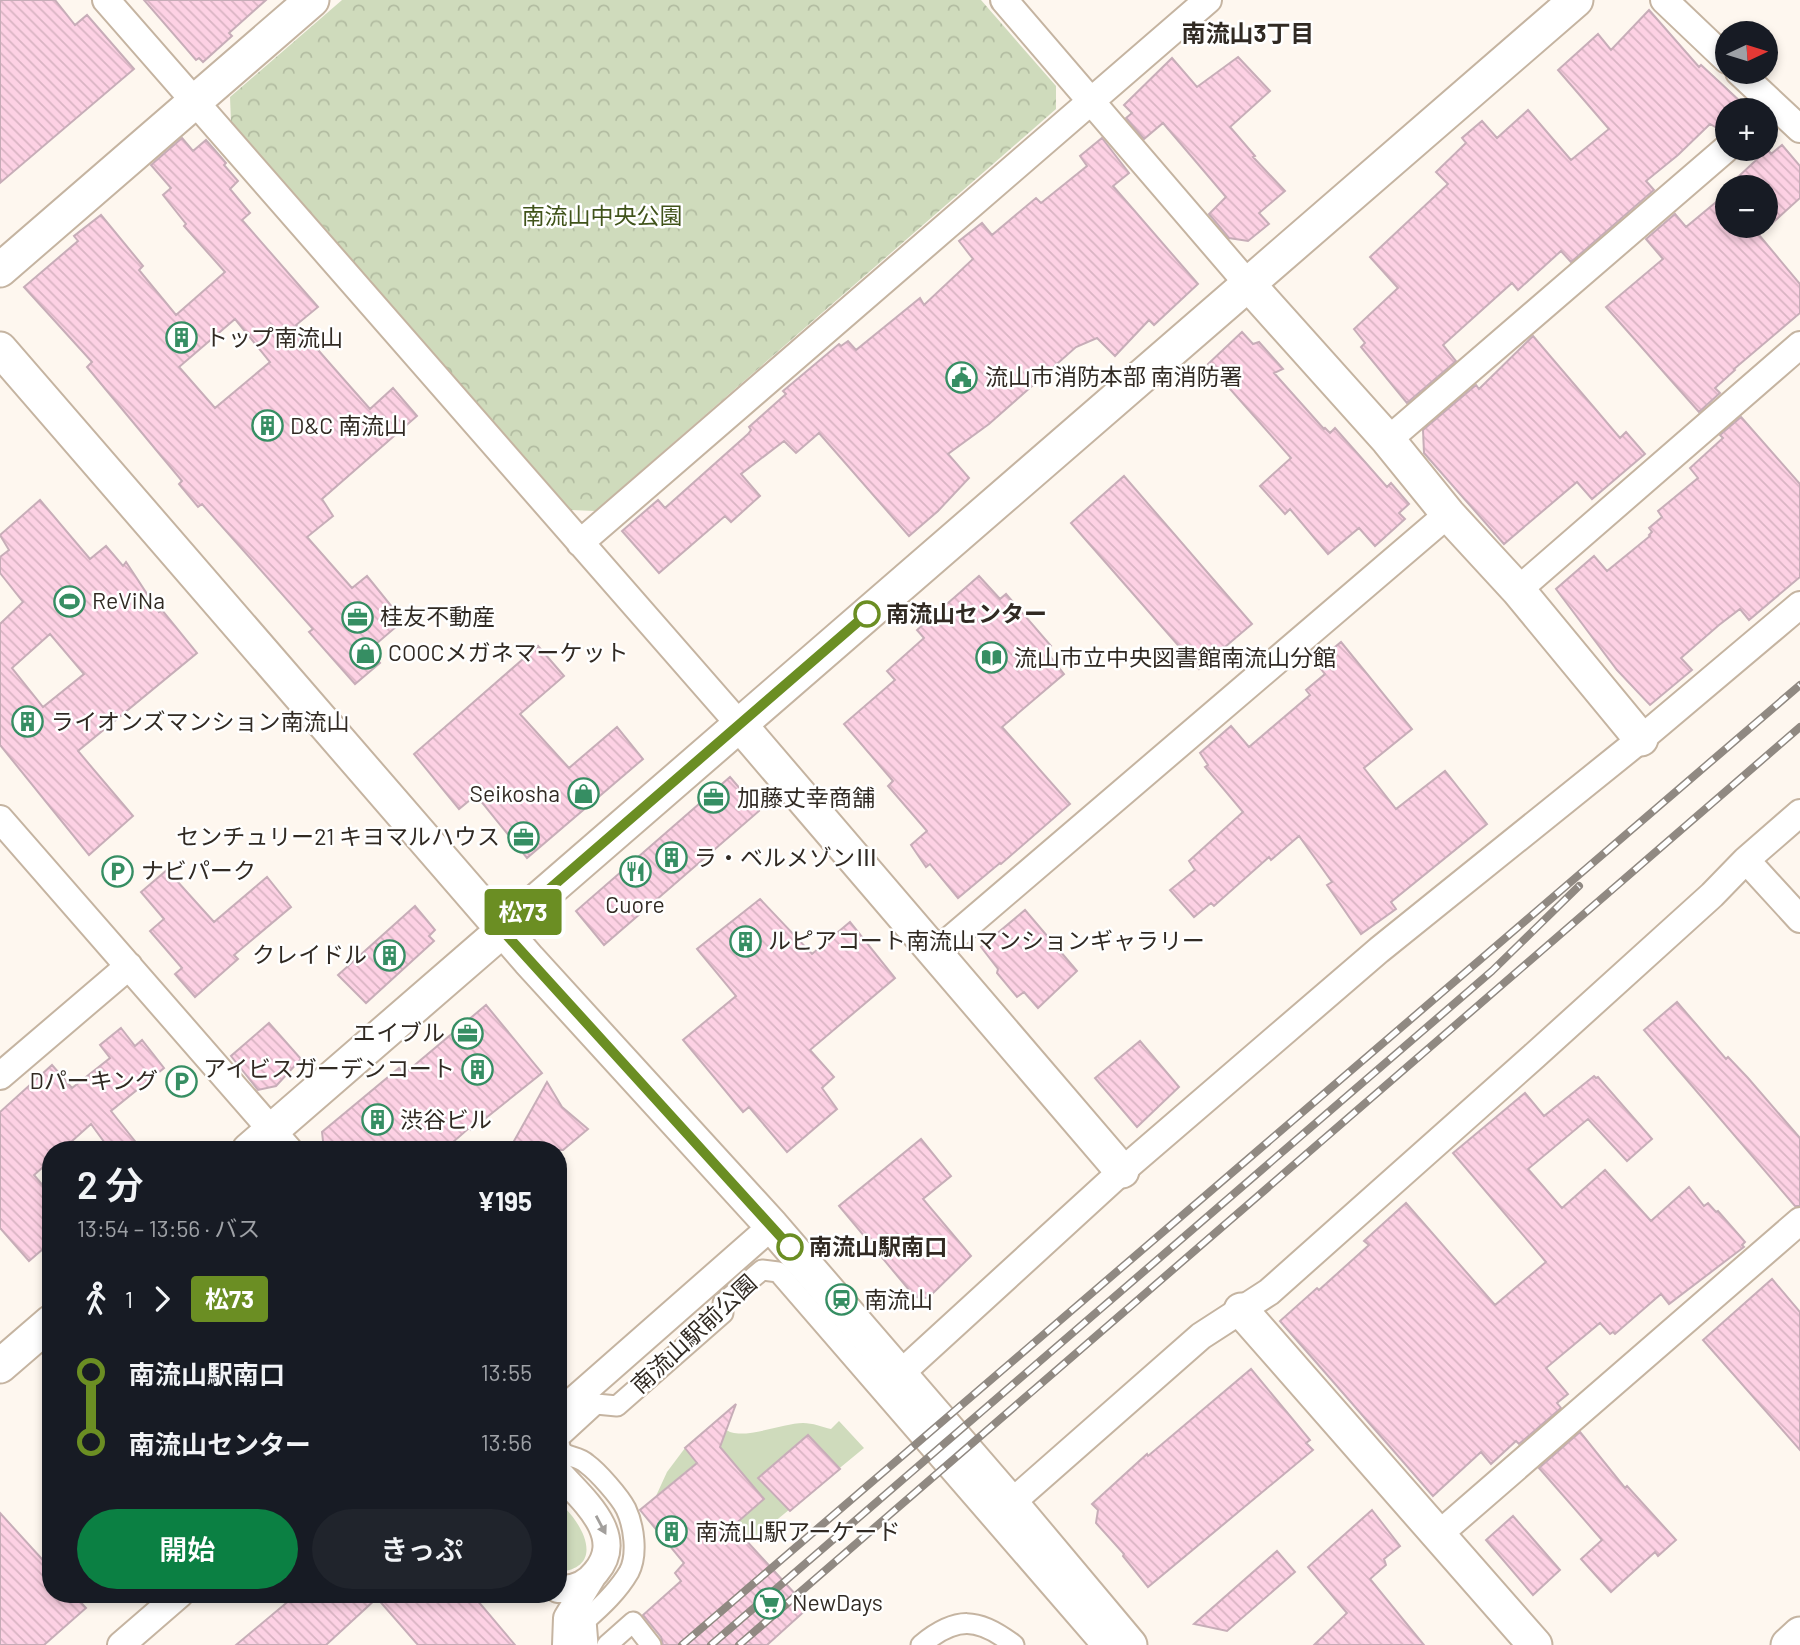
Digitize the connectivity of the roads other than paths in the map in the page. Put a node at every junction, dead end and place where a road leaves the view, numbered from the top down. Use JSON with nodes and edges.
{"nodes":[{"id":1,"x":106,"y":0,"type":"edge"},
{"id":2,"x":312,"y":0,"type":"edge"},
{"id":3,"x":1004,"y":0,"type":"edge"},
{"id":4,"x":1208,"y":0,"type":"edge"},
{"id":5,"x":1576,"y":0,"type":"edge"},
{"id":6,"x":1664,"y":0,"type":"edge"},
{"id":7,"x":1715,"y":49,"type":"edge"},
{"id":8,"x":1749,"y":84,"type":"edge"},
{"id":9,"x":1760,"y":98,"type":"edge"},
{"id":10,"x":1092,"y":101,"type":"junction"},
{"id":11,"x":194,"y":103,"type":"junction"},
{"id":12,"x":1778,"y":115,"type":"edge"},
{"id":13,"x":1800,"y":129,"type":"edge"},
{"id":14,"x":1715,"y":158,"type":"edge"},
{"id":15,"x":0,"y":270,"type":"edge"},
{"id":16,"x":1248,"y":284,"type":"junction"},
{"id":17,"x":1800,"y":345,"type":"edge"},
{"id":18,"x":0,"y":349,"type":"edge"},
{"id":19,"x":1388,"y":440,"type":"junction"},
{"id":20,"x":1448,"y":514,"type":"junction"},
{"id":21,"x":580,"y":543,"type":"junction"},
{"id":22,"x":1518,"y":590,"type":"junction"},
{"id":23,"x":1800,"y":605,"type":"edge"},
{"id":24,"x":740,"y":725,"type":"junction"},
{"id":25,"x":1641,"y":739,"type":"junction"},
{"id":26,"x":1800,"y":813,"type":"edge"},
{"id":27,"x":0,"y":819,"type":"edge"},
{"id":28,"x":1746,"y":860,"type":"junction"},
{"id":29,"x":1800,"y":919,"type":"edge"},
{"id":30,"x":502,"y":930,"type":"junction"},
{"id":31,"x":936,"y":953,"type":"junction"},
{"id":32,"x":129,"y":966,"type":"junction"},
{"id":33,"x":0,"y":1076,"type":"edge"},
{"id":34,"x":268,"y":1141,"type":"edge"},
{"id":35,"x":272,"y":1141,"type":"edge"},
{"id":36,"x":1122,"y":1171,"type":"junction"},
{"id":37,"x":1800,"y":1221,"type":"edge"},
{"id":38,"x":772,"y":1226,"type":"junction"},
{"id":39,"x":1241,"y":1310,"type":"junction"},
{"id":40,"x":42,"y":1330,"type":"edge"},
{"id":41,"x":0,"y":1366,"type":"edge"},
{"id":42,"x":900,"y":1374,"type":"junction"},
{"id":43,"x":567,"y":1406,"type":"edge"},
{"id":44,"x":567,"y":1431,"type":"edge"},
{"id":45,"x":567,"y":1456,"type":"edge"},
{"id":46,"x":567,"y":1482,"type":"edge"},
{"id":47,"x":1011,"y":1503,"type":"junction"},
{"id":48,"x":1438,"y":1535,"type":"junction"},
{"id":49,"x":592,"y":1577,"type":"junction"},
{"id":50,"x":567,"y":1588,"type":"edge"},
{"id":51,"x":170,"y":1603,"type":"edge"},
{"id":52,"x":553,"y":1603,"type":"edge"},
{"id":53,"x":567,"y":1619,"type":"junction"},
{"id":54,"x":1800,"y":1634,"type":"edge"},
{"id":55,"x":121,"y":1645,"type":"edge"},
{"id":56,"x":566,"y":1645,"type":"edge"},
{"id":57,"x":588,"y":1645,"type":"edge"},
{"id":58,"x":607,"y":1645,"type":"edge"},
{"id":59,"x":651,"y":1645,"type":"edge"},
{"id":60,"x":920,"y":1645,"type":"edge"},
{"id":61,"x":1014,"y":1645,"type":"edge"},
{"id":62,"x":1101,"y":1645,"type":"edge"},
{"id":63,"x":1130,"y":1645,"type":"edge"},
{"id":64,"x":1535,"y":1645,"type":"edge"},
{"id":65,"x":1788,"y":1645,"type":"edge"}],
"edges":[{"from":1,"to":11,"type":"street"},
{"from":2,"to":11,"type":"street"},
{"from":3,"to":10,"type":"street"},
{"from":4,"to":10,"type":"street"},
{"from":5,"to":16,"type":"street"},
{"from":6,"to":7,"type":"street"},
{"from":8,"to":9,"type":"street"},
{"from":10,"to":16,"type":"street"},
{"from":10,"to":21,"type":"street"},
{"from":11,"to":15,"type":"street"},
{"from":11,"to":21,"type":"street"},
{"from":12,"to":13,"type":"street"},
{"from":14,"to":19,"type":"street"},
{"from":16,"to":19,"type":"street"},
{"from":16,"to":24,"type":"street"},
{"from":17,"to":22,"type":"street"},
{"from":18,"to":30,"type":"street"},
{"from":19,"to":20,"type":"street"},
{"from":20,"to":22,"type":"street"},
{"from":20,"to":31,"type":"street"},
{"from":21,"to":24,"type":"street"},
{"from":22,"to":25,"type":"street"},
{"from":23,"to":25,"type":"street"},
{"from":24,"to":30,"type":"street"},
{"from":24,"to":31,"type":"street"},
{"from":25,"to":36,"type":"street"},
{"from":26,"to":28,"type":"street"},
{"from":27,"to":32,"type":"street"},
{"from":28,"to":29,"type":"street"},
{"from":28,"to":39,"type":"street"},
{"from":30,"to":35,"type":"street"},
{"from":30,"to":38,"type":"street"},
{"from":31,"to":36,"type":"street"},
{"from":32,"to":33,"type":"street"},
{"from":32,"to":34,"type":"street"},
{"from":36,"to":42,"type":"street"},
{"from":37,"to":48,"type":"street"},
{"from":38,"to":42,"type":"street"},
{"from":38,"to":43,"type":"street"},
{"from":39,"to":47,"type":"street"},
{"from":39,"to":48,"type":"street"},
{"from":40,"to":41,"type":"street"},
{"from":42,"to":47,"type":"street"},
{"from":44,"to":62,"type":"street","name":"南流山駅前公園"},
{"from":45,"to":57,"type":"street","name":"南流山駅前公園"},
{"from":46,"to":49,"type":"street","one_way":true},
{"from":47,"to":63,"type":"street"},
{"from":48,"to":64,"type":"street"},
{"from":49,"to":50,"type":"street"},
{"from":49,"to":53,"type":"street"},
{"from":51,"to":55,"type":"street"},
{"from":52,"to":53,"type":"street"},
{"from":53,"to":56,"type":"street"},
{"from":54,"to":65,"type":"street"},
{"from":58,"to":59,"type":"street"},
{"from":60,"to":61,"type":"street"}]}
